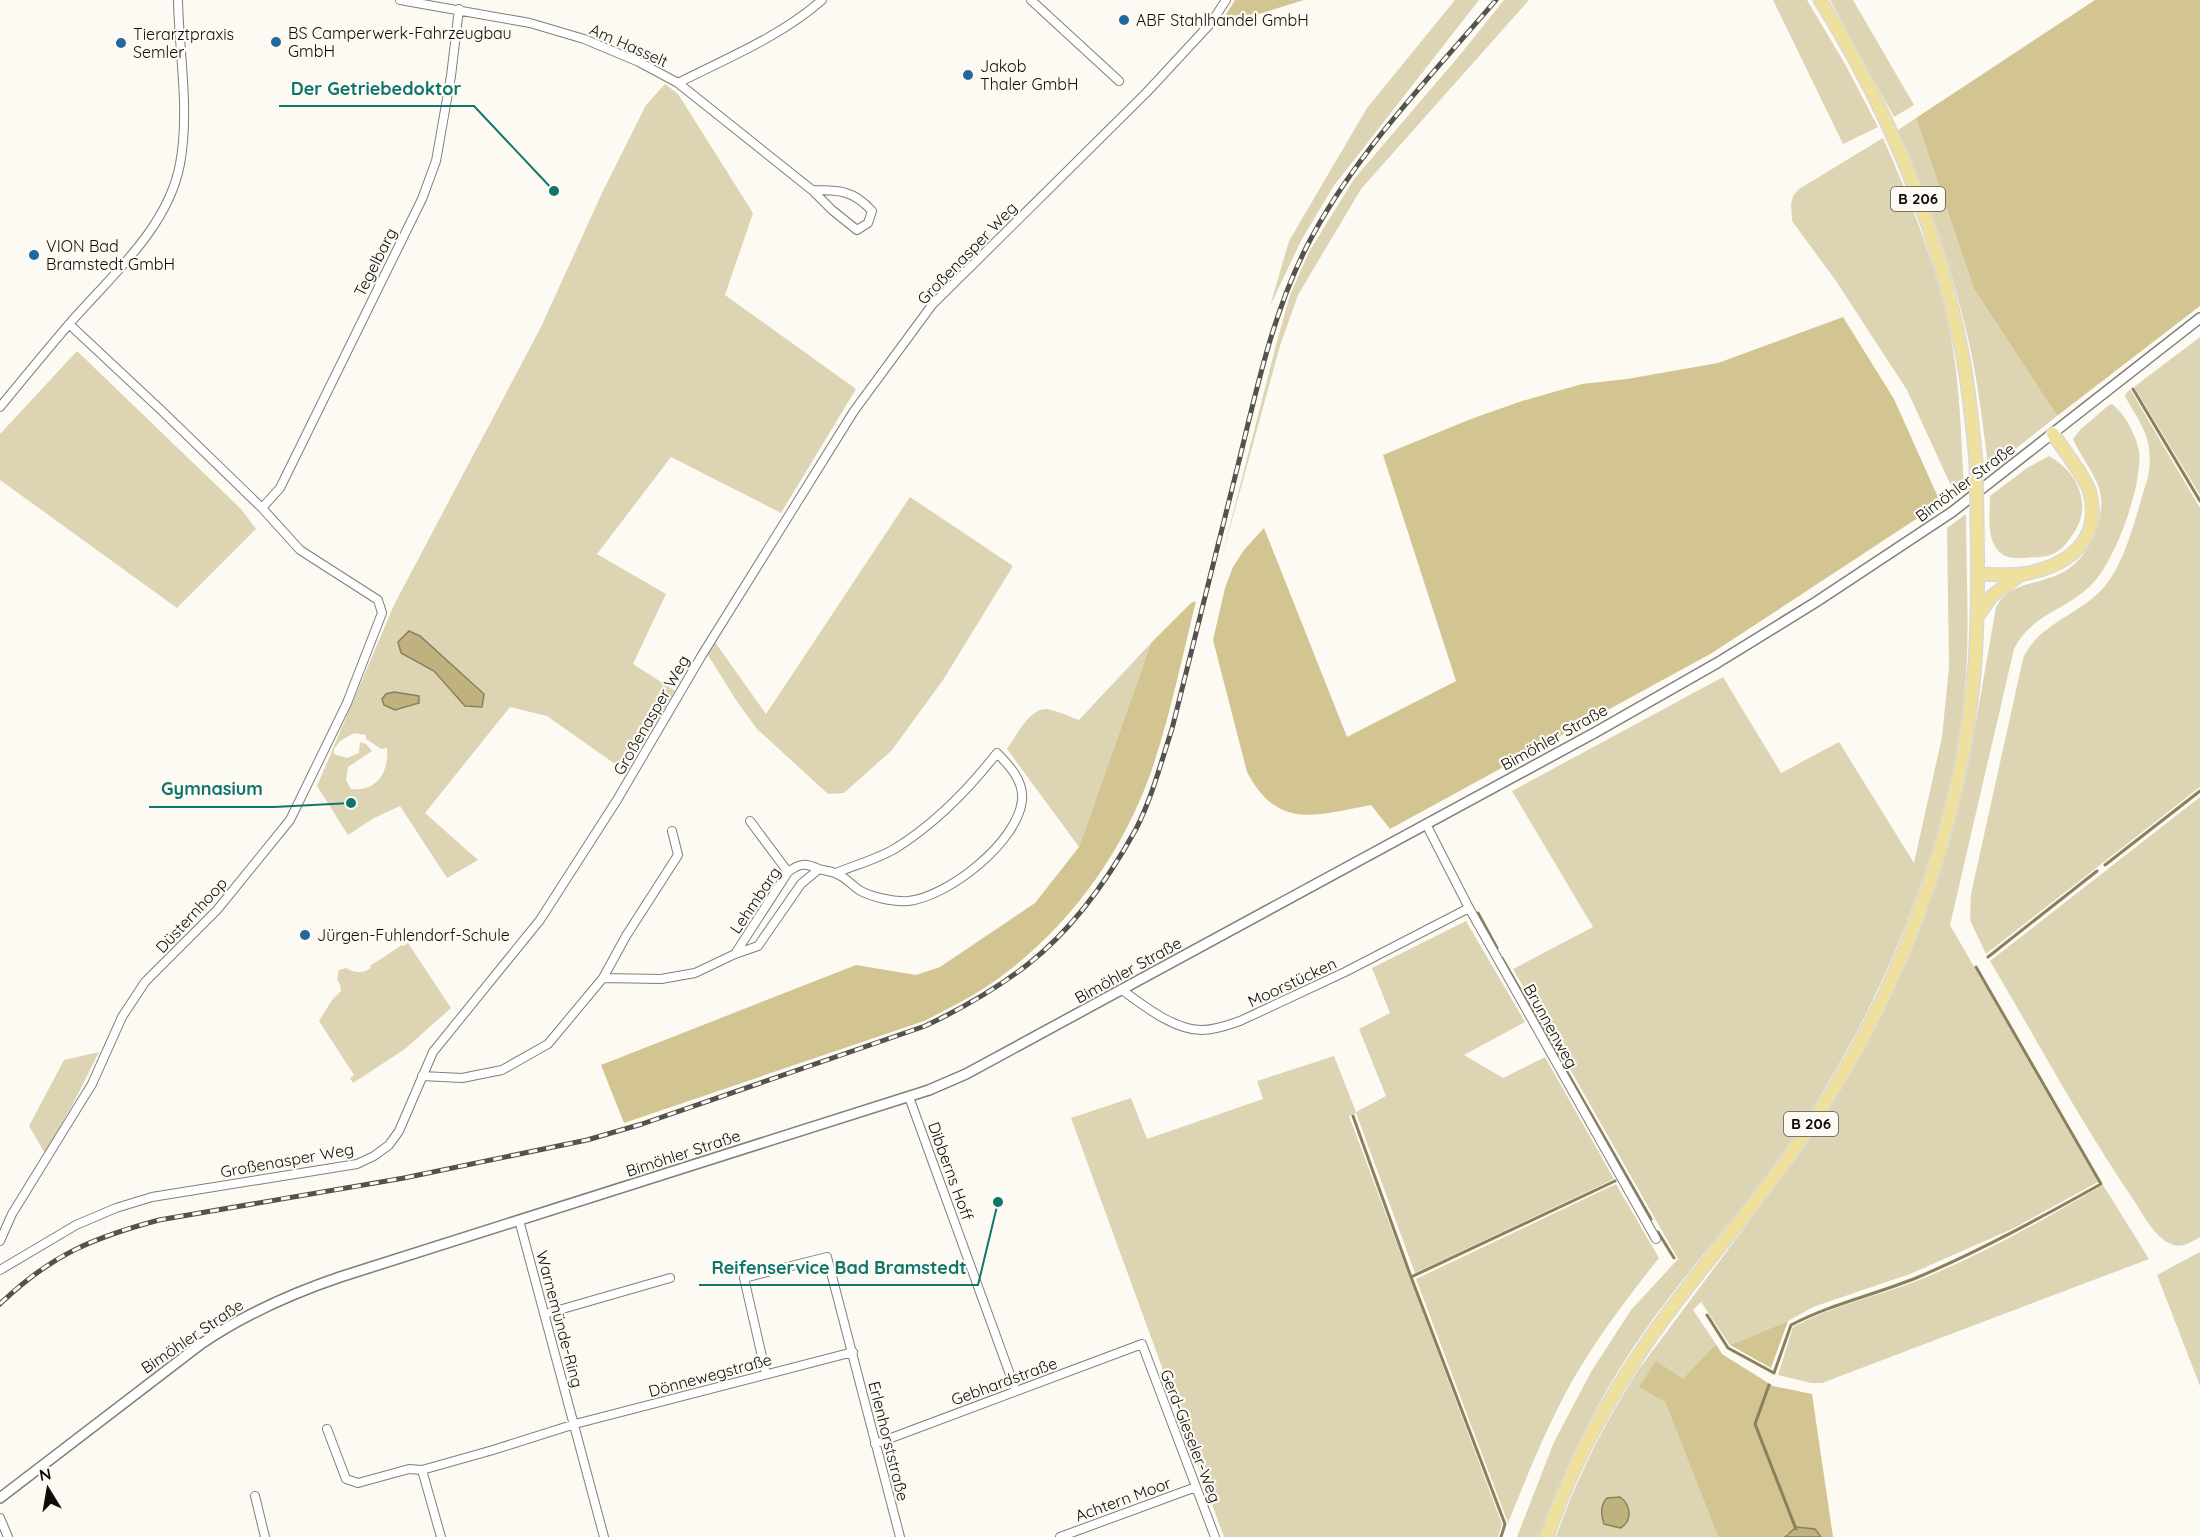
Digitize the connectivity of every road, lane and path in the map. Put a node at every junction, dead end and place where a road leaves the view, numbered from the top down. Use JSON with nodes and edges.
{"nodes":[{"id":1,"x":178,"y":0,"type":"edge"},
{"id":2,"x":400,"y":0,"type":"edge"},
{"id":3,"x":822,"y":0,"type":"edge"},
{"id":4,"x":1226,"y":0,"type":"edge"},
{"id":5,"x":1820,"y":0,"type":"edge"},
{"id":6,"x":1037,"y":2,"type":"edge"},
{"id":7,"x":459,"y":9,"type":"junction"},
{"id":8,"x":1119,"y":81,"type":"dead end"},
{"id":9,"x":678,"y":83,"type":"junction"},
{"id":10,"x":812,"y":190,"type":"junction"},
{"id":11,"x":2200,"y":318,"type":"edge"},
{"id":12,"x":69,"y":324,"type":"junction"},
{"id":13,"x":0,"y":407,"type":"edge"},
{"id":14,"x":2053,"y":434,"type":"junction"},
{"id":15,"x":262,"y":508,"type":"junction"},
{"id":16,"x":1978,"y":574,"type":"junction"},
{"id":17,"x":2022,"y":574,"type":"junction"},
{"id":18,"x":1977,"y":618,"type":"junction"},
{"id":19,"x":750,"y":821,"type":"dead end"},
{"id":20,"x":1426,"y":824,"type":"junction"},
{"id":21,"x":672,"y":831,"type":"dead end"},
{"id":22,"x":819,"y":869,"type":"junction"},
{"id":23,"x":788,"y":872,"type":"junction"},
{"id":24,"x":836,"y":873,"type":"junction"},
{"id":25,"x":1469,"y":908,"type":"junction"},
{"id":26,"x":735,"y":954,"type":"junction"},
{"id":27,"x":603,"y":978,"type":"junction"},
{"id":28,"x":1122,"y":990,"type":"junction"},
{"id":29,"x":422,"y":1076,"type":"junction"},
{"id":30,"x":909,"y":1097,"type":"junction"},
{"id":31,"x":519,"y":1220,"type":"junction"},
{"id":32,"x":1656,"y":1239,"type":"dead end"},
{"id":33,"x":0,"y":1240,"type":"edge"},
{"id":34,"x":0,"y":1270,"type":"edge"},
{"id":35,"x":670,"y":1278,"type":"dead end"},
{"id":36,"x":545,"y":1314,"type":"junction"},
{"id":37,"x":1142,"y":1344,"type":"joint"},
{"id":38,"x":853,"y":1352,"type":"junction"},
{"id":39,"x":766,"y":1374,"type":"junction"},
{"id":40,"x":1016,"y":1390,"type":"junction"},
{"id":41,"x":575,"y":1424,"type":"junction"},
{"id":42,"x":327,"y":1429,"type":"dead end"},
{"id":43,"x":875,"y":1444,"type":"junction"},
{"id":44,"x":422,"y":1470,"type":"junction"},
{"id":45,"x":1196,"y":1487,"type":"junction"},
{"id":46,"x":255,"y":1496,"type":"dead end"},
{"id":47,"x":0,"y":1498,"type":"edge"},
{"id":48,"x":0,"y":1518,"type":"edge"},
{"id":49,"x":8,"y":1537,"type":"edge"},
{"id":50,"x":265,"y":1537,"type":"edge"},
{"id":51,"x":441,"y":1537,"type":"edge"},
{"id":52,"x":604,"y":1537,"type":"edge"},
{"id":53,"x":900,"y":1537,"type":"edge"},
{"id":54,"x":1060,"y":1537,"type":"edge"},
{"id":55,"x":1215,"y":1537,"type":"edge"},
{"id":56,"x":1547,"y":1537,"type":"edge"}],
"edges":[{"from":1,"to":12,"type":"street"},
{"from":2,"to":7,"type":"street","name":"Am Hasselt"},
{"from":3,"to":9,"type":"street"},
{"from":4,"to":29,"type":"street","name":"Großenasper Weg"},
{"from":5,"to":16,"type":"main road","number":"B 206","bridge":true},
{"from":6,"to":8,"type":"street"},
{"from":7,"to":9,"type":"street","name":"Am Hasselt"},
{"from":7,"to":15,"type":"street","name":"Tegelbarg"},
{"from":9,"to":10,"type":"street","name":"Am Hasselt"},
{"from":10,"to":10,"type":"street","name":"Am Hasselt"},
{"from":11,"to":14,"type":"street","name":"Bimöhler Straße"},
{"from":12,"to":13,"type":"street"},
{"from":12,"to":15,"type":"street"},
{"from":14,"to":17,"type":"main road"},
{"from":14,"to":20,"type":"street","name":"Bimöhler Straße"},
{"from":15,"to":33,"type":"street","name":"Düsternhoop"},
{"from":16,"to":17,"type":"main road"},
{"from":16,"to":18,"type":"main road","number":"B 206"},
{"from":17,"to":18,"type":"main road"},
{"from":18,"to":56,"type":"main road","number":"B 206"},
{"from":19,"to":23,"type":"street"},
{"from":20,"to":25,"type":"street","name":"Brunnenweg"},
{"from":20,"to":28,"type":"street","name":"Bimöhler Straße"},
{"from":21,"to":27,"type":"street"},
{"from":22,"to":23,"type":"street","name":"Lehmbarg"},
{"from":22,"to":24,"type":"street"},
{"from":22,"to":26,"type":"street","name":"Lehmbarg"},
{"from":23,"to":26,"type":"street","name":"Lehmbarg"},
{"from":24,"to":24,"type":"street"},
{"from":25,"to":28,"type":"street","name":"Moorstücken"},
{"from":25,"to":32,"type":"street","name":"Brunnenweg"},
{"from":26,"to":27,"type":"street","name":"Lehmbarg"},
{"from":27,"to":29,"type":"street"},
{"from":28,"to":30,"type":"street","name":"Bimöhler Straße"},
{"from":29,"to":34,"type":"street","name":"Großenasper Weg"},
{"from":30,"to":31,"type":"street","name":"Bimöhler Straße"},
{"from":30,"to":40,"type":"street","name":"Dibberns Hoff"},
{"from":31,"to":36,"type":"street","name":"Warnemünde-Ring"},
{"from":31,"to":47,"type":"street","name":"Bimöhler Straße"},
{"from":35,"to":36,"type":"street"},
{"from":36,"to":41,"type":"street","name":"Warnemünde-Ring"},
{"from":37,"to":40,"type":"street","name":"Gebhardstraße"},
{"from":37,"to":45,"type":"street","name":"Gerd-Gieseler-Weg"},
{"from":38,"to":39,"type":"street","name":"Dönnewegstraße"},
{"from":38,"to":39,"type":"street","name":"Erlenhorststraße"},
{"from":38,"to":43,"type":"street","name":"Erlenhorststraße"},
{"from":39,"to":41,"type":"street","name":"Dönnewegstraße"},
{"from":40,"to":43,"type":"street","name":"Gebhardstraße"},
{"from":41,"to":44,"type":"street"},
{"from":41,"to":52,"type":"street","name":"Warnemünde-Ring"},
{"from":42,"to":44,"type":"street"},
{"from":43,"to":53,"type":"street","name":"Erlenhorststraße"},
{"from":44,"to":51,"type":"street"},
{"from":45,"to":54,"type":"street","name":"Achtern Moor"},
{"from":45,"to":55,"type":"street","name":"Gerd-Gieseler-Weg"},
{"from":46,"to":50,"type":"street"},
{"from":48,"to":49,"type":"street"}]}
